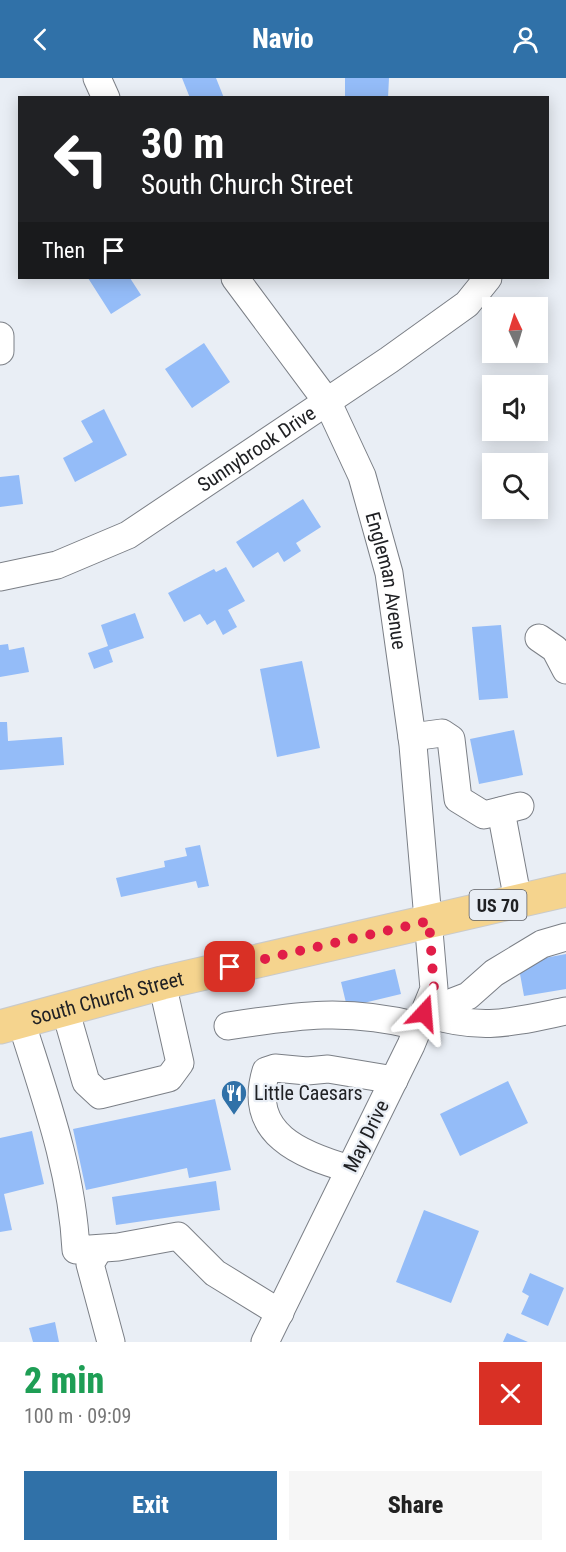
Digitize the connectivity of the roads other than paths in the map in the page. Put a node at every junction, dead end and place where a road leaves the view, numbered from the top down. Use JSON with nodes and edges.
{"nodes":[{"id":1,"x":97,"y":78,"type":"edge"},
{"id":2,"x":105,"y":96,"type":"edge"},
{"id":3,"x":236,"y":279,"type":"edge"},
{"id":4,"x":487,"y":279,"type":"edge"},
{"id":5,"x":0,"y":336,"type":"edge"},
{"id":6,"x":0,"y":351,"type":"edge"},
{"id":7,"x":328,"y":403,"type":"junction"},
{"id":8,"x":0,"y":577,"type":"edge"},
{"id":9,"x":540,"y":638,"type":"dead end"},
{"id":10,"x":566,"y":670,"type":"edge"},
{"id":11,"x":412,"y":737,"type":"junction"},
{"id":12,"x":566,"y":890,"type":"edge"},
{"id":13,"x":518,"y":901,"type":"junction"},
{"id":14,"x":429,"y":921,"type":"junction"},
{"id":15,"x":566,"y":937,"type":"edge"},
{"id":16,"x":162,"y":983,"type":"junction"},
{"id":17,"x":65,"y":1009,"type":"junction"},
{"id":18,"x":566,"y":1011,"type":"edge"},
{"id":19,"x":421,"y":1020,"type":"junction"},
{"id":20,"x":10,"y":1024,"type":"edge"},
{"id":21,"x":228,"y":1026,"type":"dead end"},
{"id":22,"x":394,"y":1080,"type":"junction"},
{"id":23,"x":350,"y":1169,"type":"junction"},
{"id":24,"x":99,"y":1248,"type":"junction"},
{"id":25,"x":280,"y":1313,"type":"junction"},
{"id":26,"x":111,"y":1342,"type":"edge"},
{"id":27,"x":265,"y":1342,"type":"edge"}],
"edges":[{"from":1,"to":2,"type":"street"},
{"from":3,"to":7,"type":"street","name":"Engleman Avenue"},
{"from":4,"to":7,"type":"street","name":"Sunnybrook Drive"},
{"from":5,"to":6,"type":"street"},
{"from":7,"to":8,"type":"street","name":"Sunnybrook Drive"},
{"from":7,"to":11,"type":"street","name":"Engleman Avenue"},
{"from":9,"to":10,"type":"street"},
{"from":11,"to":13,"type":"street"},
{"from":11,"to":14,"type":"street","name":"Engleman Avenue"},
{"from":12,"to":13,"type":"main road","name":"South Church Street","number":"US 70"},
{"from":13,"to":14,"type":"main road","name":"South Church Street","number":"US 70"},
{"from":14,"to":16,"type":"main road","name":"South Church Street","number":"US 70"},
{"from":14,"to":19,"type":"street","name":"May Drive"},
{"from":15,"to":19,"type":"street"},
{"from":16,"to":17,"type":"main road","name":"South Church Street","number":"US 70"},
{"from":16,"to":17,"type":"street"},
{"from":17,"to":20,"type":"main road","name":"South Church Street","number":"US 70"},
{"from":18,"to":19,"type":"street"},
{"from":19,"to":21,"type":"street"},
{"from":19,"to":22,"type":"street","name":"May Drive"},
{"from":20,"to":24,"type":"street"},
{"from":22,"to":23,"type":"street","name":"May Drive"},
{"from":22,"to":23,"type":"street"},
{"from":23,"to":25,"type":"street","name":"May Drive"},
{"from":24,"to":25,"type":"street"},
{"from":24,"to":26,"type":"street"},
{"from":25,"to":27,"type":"street","name":"May Drive"}]}
